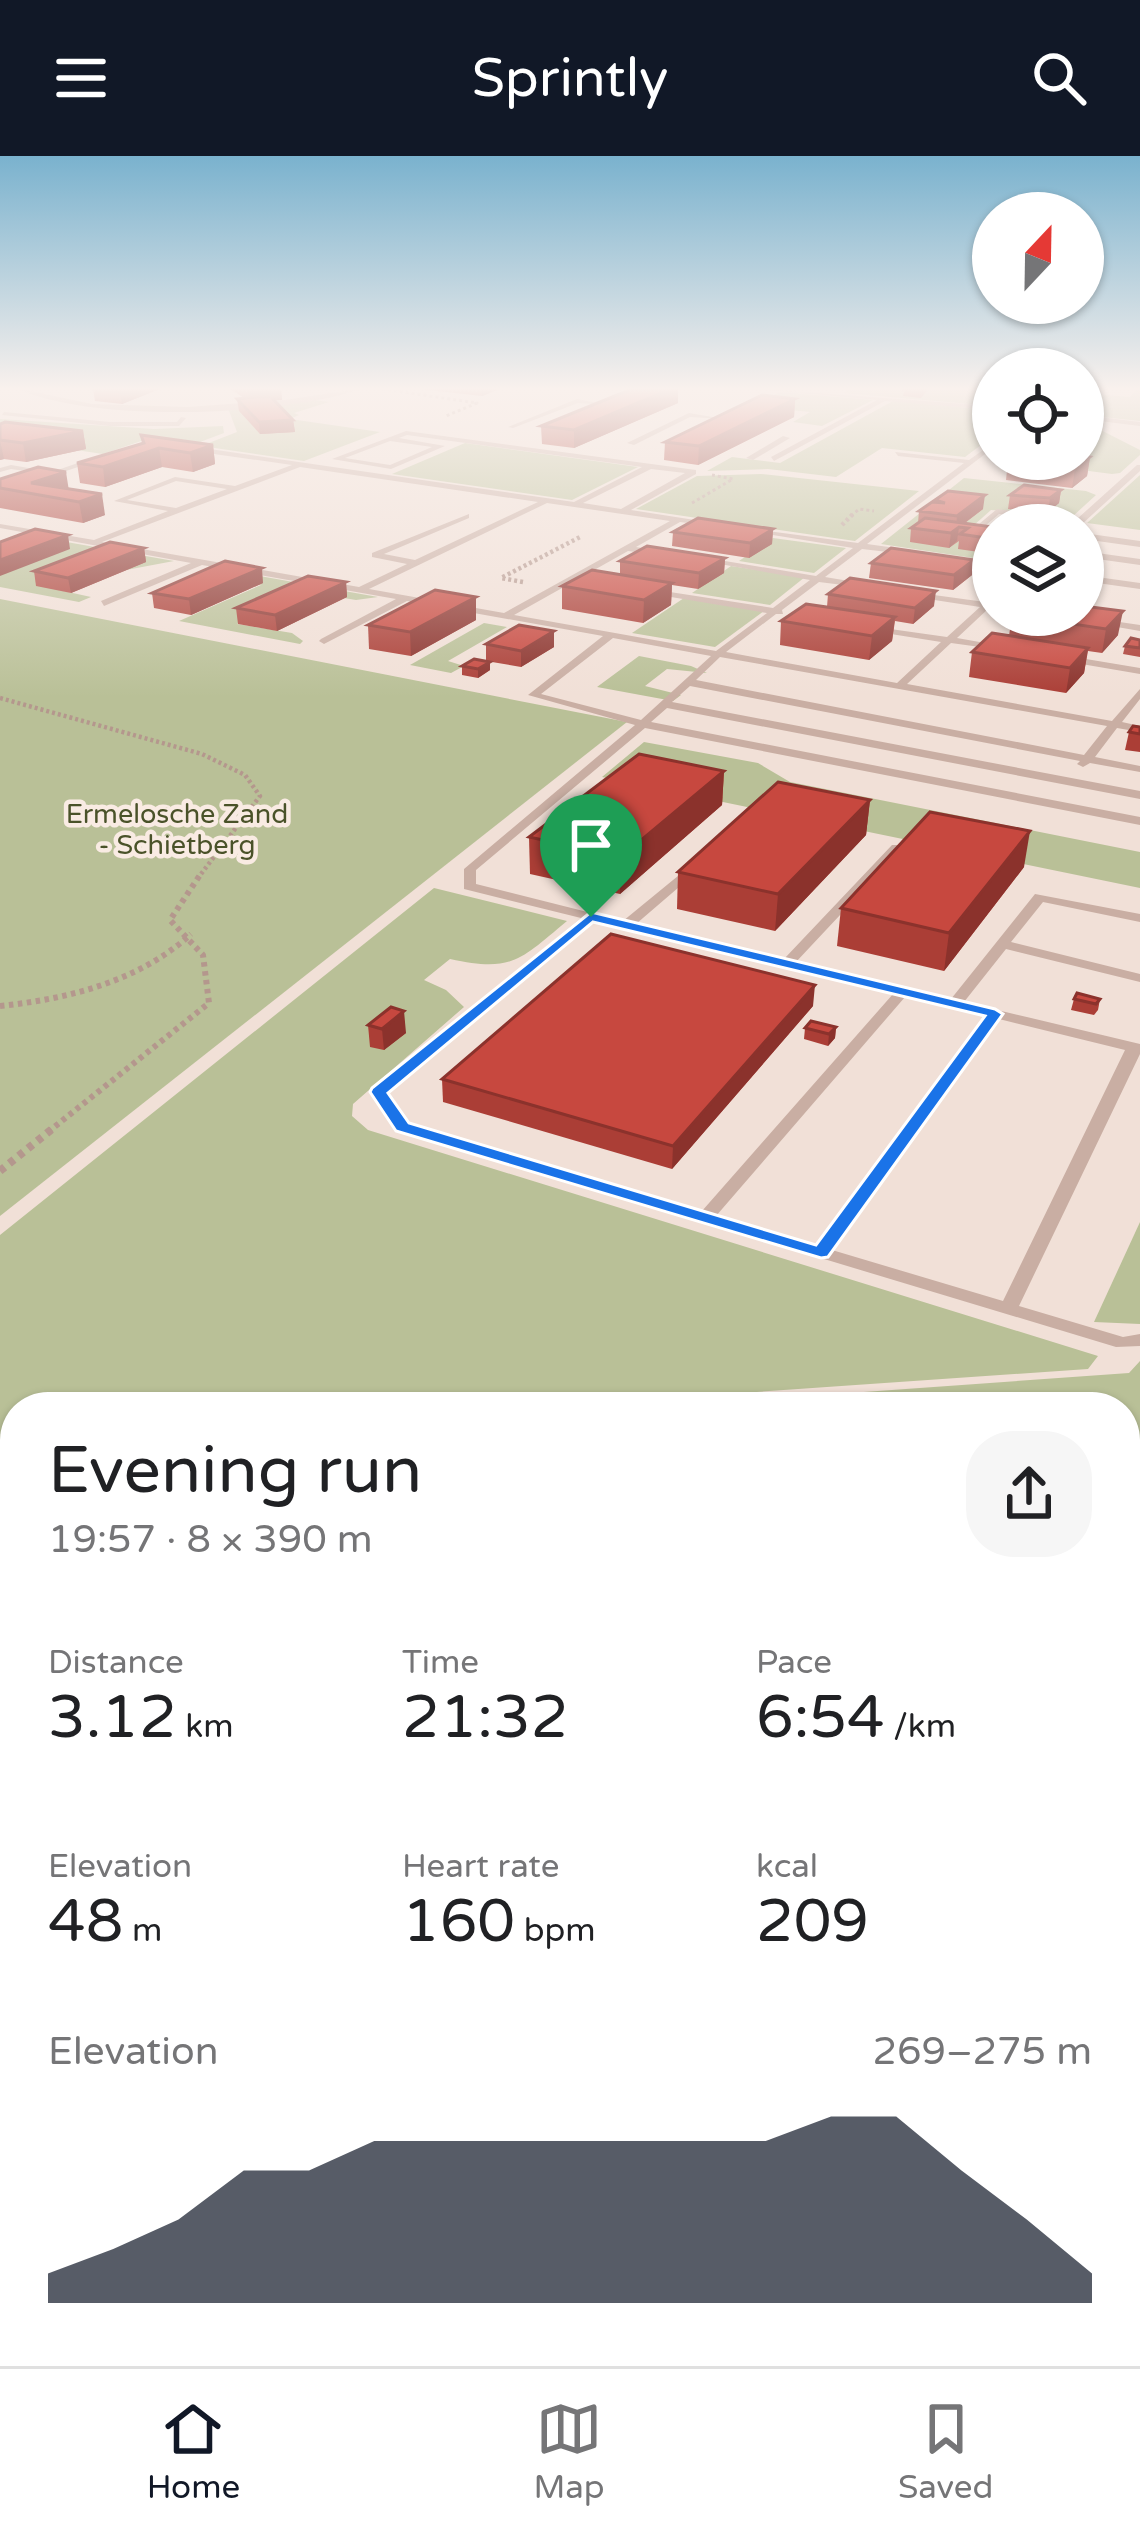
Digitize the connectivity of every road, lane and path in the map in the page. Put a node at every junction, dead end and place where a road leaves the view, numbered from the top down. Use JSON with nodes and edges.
{"nodes":[{"id":1,"x":144,"y":491,"type":"edge"},
{"id":2,"x":229,"y":491,"type":"edge"},
{"id":3,"x":482,"y":491,"type":"edge"},
{"id":4,"x":601,"y":491,"type":"edge"},
{"id":5,"x":659,"y":491,"type":"edge"},
{"id":6,"x":712,"y":491,"type":"edge"},
{"id":7,"x":933,"y":491,"type":"edge"},
{"id":8,"x":101,"y":498,"type":"edge"},
{"id":9,"x":118,"y":501,"type":"junction"},
{"id":10,"x":547,"y":501,"type":"junction"},
{"id":11,"x":574,"y":505,"type":"junction"},
{"id":12,"x":710,"y":508,"type":"dead end"},
{"id":13,"x":177,"y":511,"type":"junction"},
{"id":14,"x":622,"y":512,"type":"junction"},
{"id":15,"x":904,"y":514,"type":"junction"},
{"id":16,"x":466,"y":516,"type":"dead end"},
{"id":17,"x":677,"y":520,"type":"junction"},
{"id":18,"x":0,"y":526,"type":"edge"},
{"id":19,"x":724,"y":526,"type":"edge"},
{"id":20,"x":842,"y":526,"type":"dead end"},
{"id":21,"x":19,"y":530,"type":"junction"},
{"id":22,"x":747,"y":530,"type":"edge"},
{"id":23,"x":0,"y":536,"type":"edge"},
{"id":24,"x":582,"y":536,"type":"dead end"},
{"id":25,"x":1104,"y":539,"type":"edge"},
{"id":26,"x":94,"y":542,"type":"junction"},
{"id":27,"x":1140,"y":544,"type":"edge"},
{"id":28,"x":862,"y":546,"type":"junction"},
{"id":29,"x":626,"y":548,"type":"junction"},
{"id":30,"x":669,"y":555,"type":"edge"},
{"id":31,"x":1104,"y":557,"type":"edge"},
{"id":32,"x":690,"y":559,"type":"edge"},
{"id":33,"x":203,"y":561,"type":"junction"},
{"id":34,"x":972,"y":562,"type":"edge"},
{"id":35,"x":1140,"y":562,"type":"edge"},
{"id":36,"x":417,"y":563,"type":"junction"},
{"id":37,"x":574,"y":577,"type":"junction"},
{"id":38,"x":818,"y":579,"type":"junction"},
{"id":39,"x":596,"y":581,"type":"edge"},
{"id":40,"x":1104,"y":581,"type":"edge"},
{"id":41,"x":1140,"y":586,"type":"edge"},
{"id":42,"x":555,"y":588,"type":"junction"},
{"id":43,"x":641,"y":588,"type":"edge"},
{"id":44,"x":881,"y":589,"type":"edge"},
{"id":45,"x":360,"y":590,"type":"junction"},
{"id":46,"x":902,"y":592,"type":"edge"},
{"id":47,"x":406,"y":598,"type":"junction"},
{"id":48,"x":972,"y":601,"type":"edge"},
{"id":49,"x":104,"y":603,"type":"dead end"},
{"id":50,"x":775,"y":611,"type":"junction"},
{"id":51,"x":797,"y":615,"type":"edge"},
{"id":52,"x":505,"y":616,"type":"junction"},
{"id":53,"x":972,"y":620,"type":"edge"},
{"id":54,"x":1104,"y":623,"type":"edge"},
{"id":55,"x":862,"y":626,"type":"edge"},
{"id":56,"x":1140,"y":628,"type":"edge"},
{"id":57,"x":611,"y":635,"type":"junction"},
{"id":58,"x":324,"y":640,"type":"dead end"},
{"id":59,"x":949,"y":640,"type":"junction"},
{"id":60,"x":1013,"y":650,"type":"edge"},
{"id":61,"x":718,"y":654,"type":"junction"},
{"id":62,"x":1055,"y":657,"type":"edge"},
{"id":63,"x":1140,"y":670,"type":"edge"},
{"id":64,"x":688,"y":682,"type":"junction"},
{"id":65,"x":899,"y":686,"type":"junction"},
{"id":66,"x":1140,"y":692,"type":"edge"},
{"id":67,"x":0,"y":698,"type":"edge"},
{"id":68,"x":665,"y":704,"type":"junction"},
{"id":69,"x":643,"y":724,"type":"junction"},
{"id":70,"x":1115,"y":724,"type":"junction"},
{"id":71,"x":1140,"y":729,"type":"edge"},
{"id":72,"x":1087,"y":759,"type":"junction"},
{"id":73,"x":1140,"y":769,"type":"edge"},
{"id":74,"x":1067,"y":782,"type":"junction"},
{"id":75,"x":1140,"y":795,"type":"edge"},
{"id":76,"x":1049,"y":804,"type":"junction"},
{"id":77,"x":1140,"y":821,"type":"edge"},
{"id":78,"x":716,"y":848,"type":"edge"},
{"id":79,"x":896,"y":848,"type":"edge"},
{"id":80,"x":591,"y":917,"type":"junction"},
{"id":81,"x":1140,"y":918,"type":"edge"},
{"id":82,"x":626,"y":925,"type":"junction"},
{"id":83,"x":190,"y":934,"type":"junction"},
{"id":84,"x":1003,"y":944,"type":"junction"},
{"id":85,"x":787,"y":964,"type":"junction"},
{"id":86,"x":1140,"y":977,"type":"edge"},
{"id":87,"x":902,"y":992,"type":"junction"},
{"id":88,"x":955,"y":1004,"type":"junction"},
{"id":89,"x":0,"y":1006,"type":"edge"},
{"id":90,"x":995,"y":1014,"type":"junction"},
{"id":91,"x":1137,"y":1048,"type":"edge"},
{"id":92,"x":0,"y":1171,"type":"edge"},
{"id":93,"x":705,"y":1218,"type":"junction"},
{"id":94,"x":821,"y":1252,"type":"junction"},
{"id":95,"x":1009,"y":1308,"type":"junction"},
{"id":96,"x":1140,"y":1340,"type":"edge"}],
"edges":[{"from":1,"to":9,"type":"lane"},
{"from":2,"to":13,"type":"lane"},
{"from":3,"to":10,"type":"lane"},
{"from":4,"to":11,"type":"lane"},
{"from":5,"to":14,"type":"lane"},
{"from":6,"to":12,"type":"path"},
{"from":7,"to":15,"type":"lane"},
{"from":8,"to":9,"type":"lane"},
{"from":9,"to":13,"type":"lane"},
{"from":10,"to":11,"type":"lane"},
{"from":10,"to":36,"type":"lane"},
{"from":11,"to":14,"type":"lane"},
{"from":13,"to":26,"type":"lane"},
{"from":14,"to":17,"type":"lane"},
{"from":15,"to":20,"type":"path"},
{"from":15,"to":28,"type":"lane"},
{"from":16,"to":36,"type":"lane"},
{"from":17,"to":19,"type":"lane"},
{"from":17,"to":29,"type":"lane"},
{"from":18,"to":21,"type":"lane"},
{"from":21,"to":23,"type":"lane"},
{"from":21,"to":26,"type":"lane"},
{"from":22,"to":28,"type":"lane"},
{"from":24,"to":42,"type":"path"},
{"from":25,"to":27,"type":"lane"},
{"from":26,"to":33,"type":"lane"},
{"from":28,"to":34,"type":"lane"},
{"from":28,"to":38,"type":"lane"},
{"from":29,"to":30,"type":"lane"},
{"from":29,"to":37,"type":"lane"},
{"from":31,"to":35,"type":"lane"},
{"from":32,"to":38,"type":"lane"},
{"from":33,"to":45,"type":"lane"},
{"from":33,"to":49,"type":"lane"},
{"from":36,"to":45,"type":"lane"},
{"from":37,"to":39,"type":"lane"},
{"from":37,"to":42,"type":"lane"},
{"from":38,"to":44,"type":"lane"},
{"from":38,"to":50,"type":"lane"},
{"from":40,"to":41,"type":"lane"},
{"from":42,"to":52,"type":"lane"},
{"from":43,"to":50,"type":"lane"},
{"from":45,"to":47,"type":"lane"},
{"from":46,"to":48,"type":"lane"},
{"from":47,"to":52,"type":"lane"},
{"from":47,"to":58,"type":"lane"},
{"from":50,"to":51,"type":"lane"},
{"from":50,"to":61,"type":"lane"},
{"from":52,"to":57,"type":"lane"},
{"from":53,"to":59,"type":"lane"},
{"from":54,"to":56,"type":"lane"},
{"from":55,"to":59,"type":"lane"},
{"from":57,"to":61,"type":"lane"},
{"from":57,"to":69,"type":"lane"},
{"from":59,"to":60,"type":"lane"},
{"from":59,"to":65,"type":"lane"},
{"from":61,"to":64,"type":"lane"},
{"from":61,"to":65,"type":"lane"},
{"from":62,"to":63,"type":"lane"},
{"from":64,"to":68,"type":"lane"},
{"from":64,"to":72,"type":"lane"},
{"from":65,"to":70,"type":"lane"},
{"from":66,"to":70,"type":"lane"},
{"from":67,"to":83,"type":"path"},
{"from":68,"to":69,"type":"lane"},
{"from":68,"to":74,"type":"lane"},
{"from":69,"to":76,"type":"lane"},
{"from":69,"to":80,"type":"lane"},
{"from":70,"to":71,"type":"lane"},
{"from":70,"to":72,"type":"lane"},
{"from":72,"to":73,"type":"lane"},
{"from":72,"to":74,"type":"lane"},
{"from":74,"to":75,"type":"lane"},
{"from":74,"to":76,"type":"lane"},
{"from":76,"to":77,"type":"lane"},
{"from":78,"to":82,"type":"lane"},
{"from":79,"to":85,"type":"lane"},
{"from":80,"to":82,"type":"lane"},
{"from":80,"to":93,"type":"lane"},
{"from":81,"to":84,"type":"lane"},
{"from":82,"to":85,"type":"lane"},
{"from":83,"to":89,"type":"path"},
{"from":83,"to":92,"type":"path"},
{"from":84,"to":86,"type":"lane"},
{"from":84,"to":88,"type":"lane"},
{"from":85,"to":87,"type":"lane"},
{"from":87,"to":88,"type":"lane"},
{"from":87,"to":93,"type":"lane"},
{"from":88,"to":90,"type":"lane"},
{"from":90,"to":91,"type":"lane"},
{"from":90,"to":94,"type":"lane"},
{"from":91,"to":95,"type":"lane"},
{"from":93,"to":94,"type":"lane"},
{"from":94,"to":95,"type":"lane"},
{"from":95,"to":96,"type":"lane"}]}
